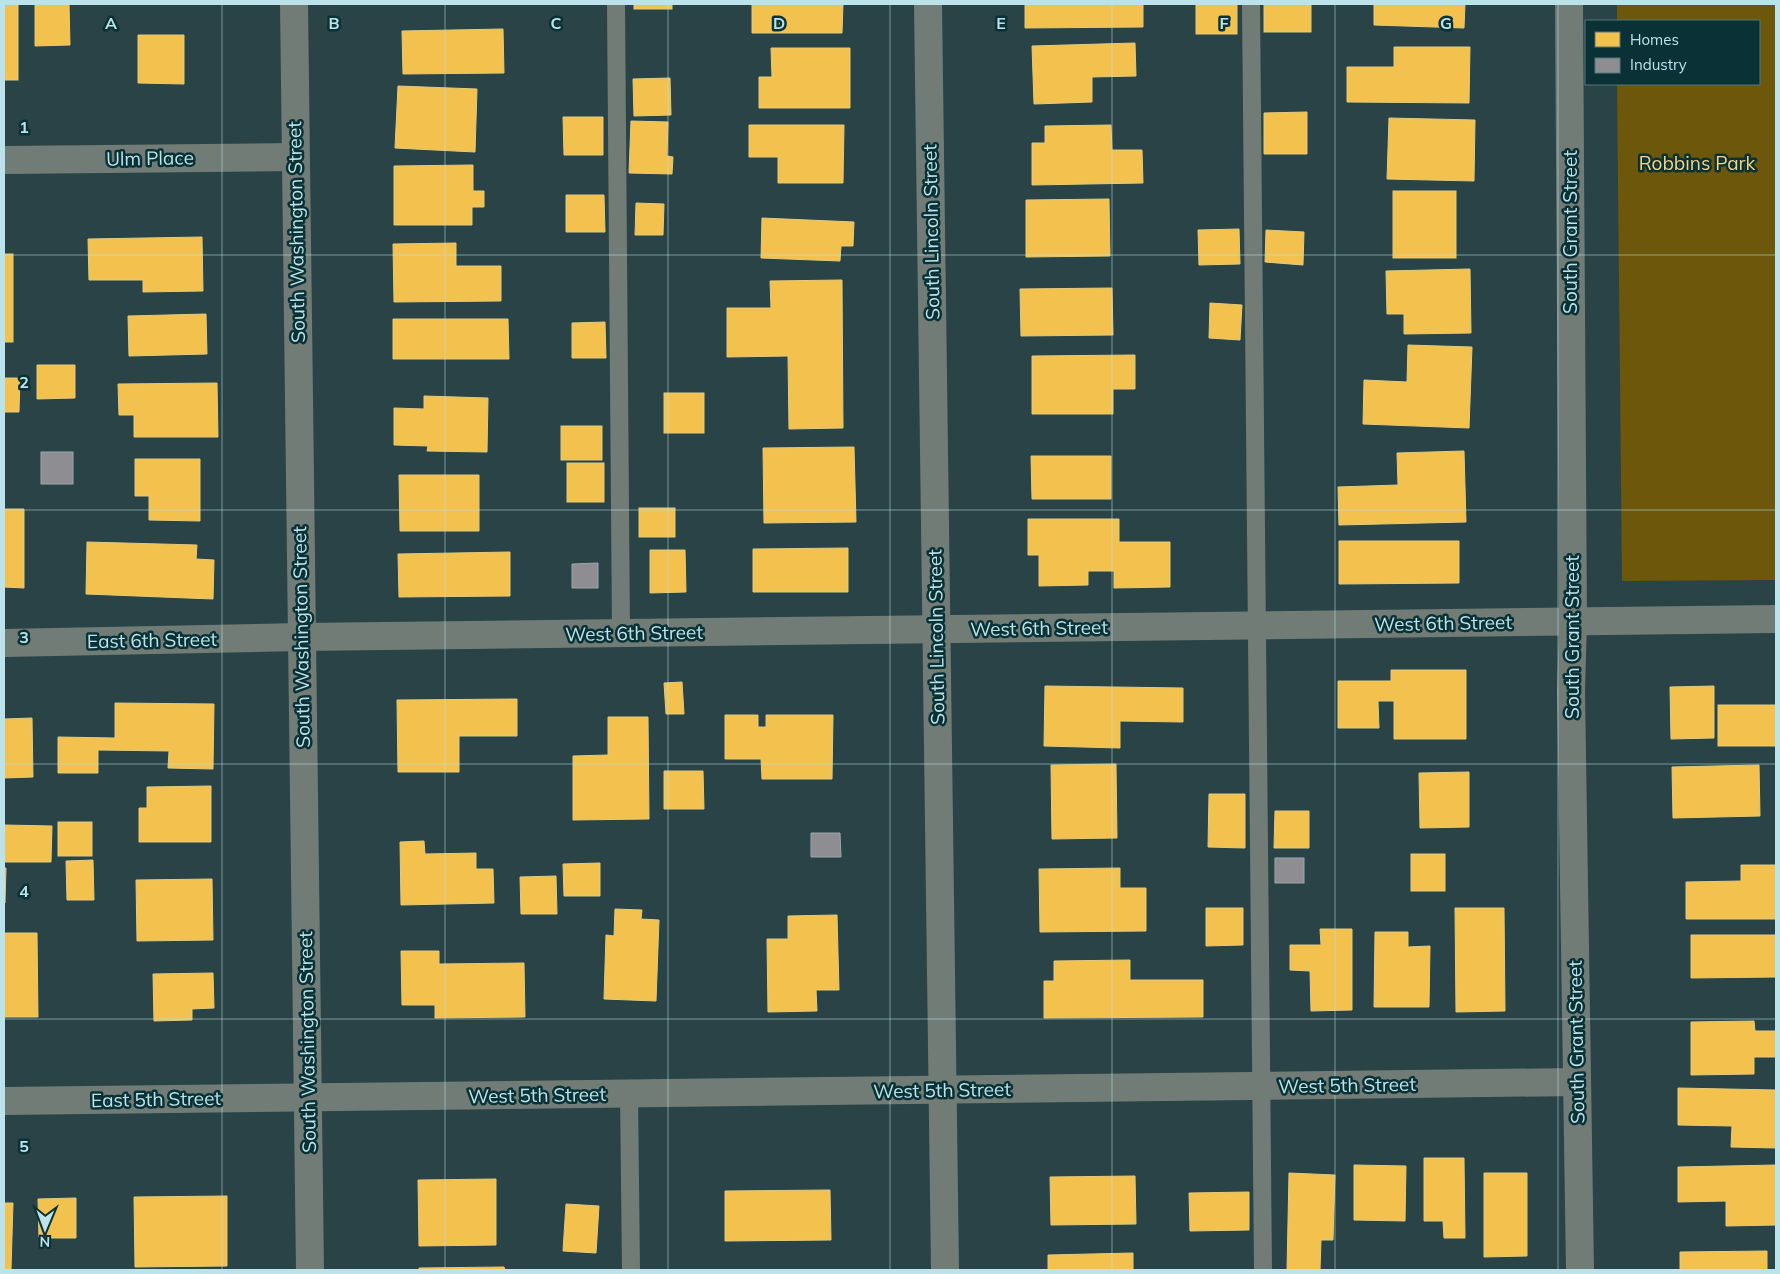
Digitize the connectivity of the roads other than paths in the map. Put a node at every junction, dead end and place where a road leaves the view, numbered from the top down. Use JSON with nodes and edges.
{"nodes":[{"id":1,"x":294,"y":4,"type":"edge"},
{"id":2,"x":616,"y":4,"type":"edge"},
{"id":3,"x":928,"y":4,"type":"edge"},
{"id":4,"x":1251,"y":4,"type":"edge"},
{"id":5,"x":1569,"y":4,"type":"edge"},
{"id":6,"x":295,"y":157,"type":"junction"},
{"id":7,"x":4,"y":160,"type":"edge"},
{"id":8,"x":1776,"y":619,"type":"edge"},
{"id":9,"x":1573,"y":621,"type":"junction"},
{"id":10,"x":1257,"y":625,"type":"junction"},
{"id":11,"x":936,"y":629,"type":"junction"},
{"id":12,"x":620,"y":633,"type":"junction"},
{"id":13,"x":301,"y":637,"type":"junction"},
{"id":14,"x":4,"y":643,"type":"edge"},
{"id":15,"x":1577,"y":1082,"type":"junction"},
{"id":16,"x":1262,"y":1086,"type":"junction"},
{"id":17,"x":942,"y":1090,"type":"junction"},
{"id":18,"x":629,"y":1093,"type":"junction"},
{"id":19,"x":307,"y":1097,"type":"junction"},
{"id":20,"x":4,"y":1101,"type":"edge"},
{"id":21,"x":310,"y":1270,"type":"edge"},
{"id":22,"x":631,"y":1270,"type":"edge"},
{"id":23,"x":945,"y":1270,"type":"edge"},
{"id":24,"x":1264,"y":1270,"type":"edge"},
{"id":25,"x":1580,"y":1270,"type":"edge"}],
"edges":[{"from":1,"to":6,"type":"street","name":"South Washington Street"},
{"from":2,"to":12,"type":"lane"},
{"from":3,"to":11,"type":"street","name":"South Lincoln Street"},
{"from":4,"to":10,"type":"lane"},
{"from":5,"to":9,"type":"street","name":"South Grant Street"},
{"from":6,"to":7,"type":"street","name":"Ulm Place"},
{"from":6,"to":13,"type":"street","name":"South Washington Street"},
{"from":8,"to":9,"type":"street","name":"West 6th Street"},
{"from":9,"to":10,"type":"street","name":"West 6th Street"},
{"from":9,"to":15,"type":"street","name":"South Grant Street"},
{"from":10,"to":11,"type":"street","name":"West 6th Street"},
{"from":10,"to":16,"type":"lane"},
{"from":11,"to":12,"type":"street","name":"West 6th Street"},
{"from":11,"to":17,"type":"street","name":"South Lincoln Street"},
{"from":12,"to":13,"type":"street","name":"West 6th Street"},
{"from":13,"to":14,"type":"street","name":"East 6th Street"},
{"from":13,"to":19,"type":"street","name":"South Washington Street"},
{"from":15,"to":16,"type":"street","name":"West 5th Street"},
{"from":15,"to":25,"type":"street","name":"South Grant Street"},
{"from":16,"to":17,"type":"street","name":"West 5th Street"},
{"from":16,"to":24,"type":"lane"},
{"from":17,"to":18,"type":"street","name":"West 5th Street"},
{"from":17,"to":23,"type":"street","name":"South Lincoln Street"},
{"from":18,"to":19,"type":"street","name":"West 5th Street"},
{"from":18,"to":22,"type":"lane"},
{"from":19,"to":20,"type":"street","name":"East 5th Street"},
{"from":19,"to":21,"type":"street","name":"South Washington Street"}]}
